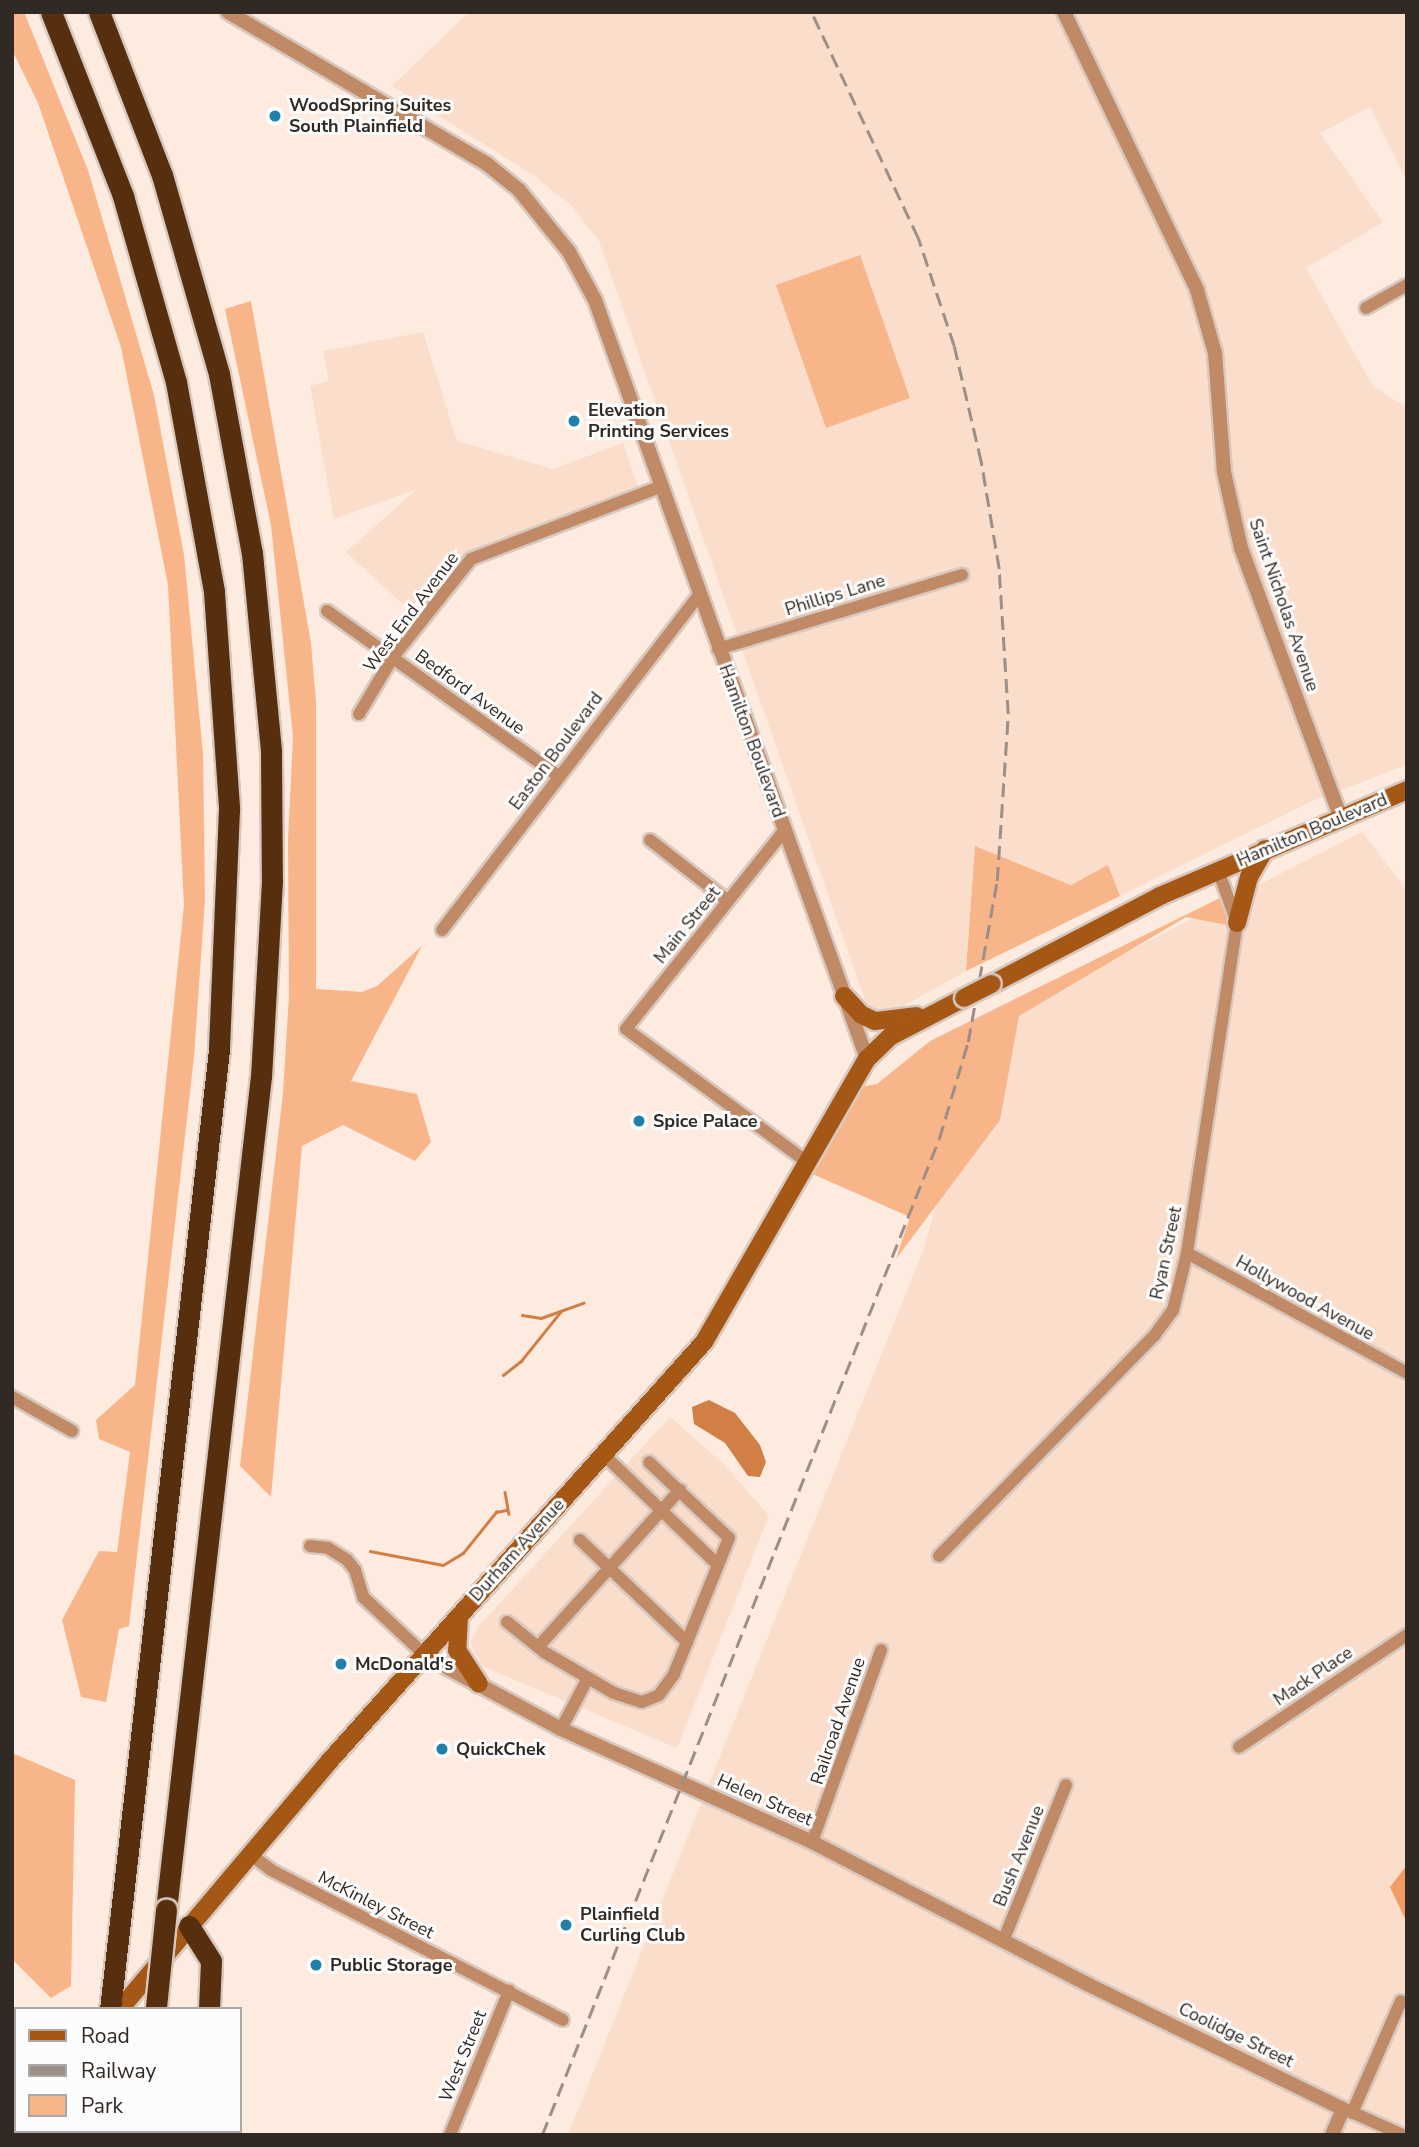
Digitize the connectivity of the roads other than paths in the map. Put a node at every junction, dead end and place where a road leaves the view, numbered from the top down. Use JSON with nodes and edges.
{"nodes":[{"id":1,"x":51,"y":12,"type":"edge"},
{"id":2,"x":99,"y":12,"type":"edge"},
{"id":3,"x":228,"y":12,"type":"edge"},
{"id":4,"x":259,"y":12,"type":"edge"},
{"id":5,"x":1070,"y":14,"type":"edge"},
{"id":6,"x":248,"y":26,"type":"junction"},
{"id":7,"x":1407,"y":285,"type":"edge"},
{"id":8,"x":1366,"y":307,"type":"dead end"},
{"id":9,"x":660,"y":487,"type":"junction"},
{"id":10,"x":962,"y":575,"type":"dead end"},
{"id":11,"x":699,"y":594,"type":"junction"},
{"id":12,"x":327,"y":611,"type":"dead end"},
{"id":13,"x":718,"y":649,"type":"junction"},
{"id":14,"x":393,"y":657,"type":"junction"},
{"id":15,"x":359,"y":714,"type":"dead end"},
{"id":16,"x":558,"y":776,"type":"junction"},
{"id":17,"x":1407,"y":790,"type":"edge"},
{"id":18,"x":1340,"y":816,"type":"junction"},
{"id":19,"x":784,"y":831,"type":"junction"},
{"id":20,"x":650,"y":840,"type":"dead end"},
{"id":21,"x":1265,"y":849,"type":"junction"},
{"id":22,"x":1218,"y":870,"type":"junction"},
{"id":23,"x":728,"y":901,"type":"junction"},
{"id":24,"x":1237,"y":923,"type":"junction"},
{"id":25,"x":442,"y":930,"type":"dead end"},
{"id":26,"x":844,"y":996,"type":"junction"},
{"id":27,"x":941,"y":1010,"type":"junction"},
{"id":28,"x":867,"y":1059,"type":"junction"},
{"id":29,"x":807,"y":1163,"type":"junction"},
{"id":30,"x":1187,"y":1253,"type":"junction"},
{"id":31,"x":1407,"y":1373,"type":"edge"},
{"id":32,"x":12,"y":1397,"type":"edge"},
{"id":33,"x":72,"y":1431,"type":"dead end"},
{"id":34,"x":603,"y":1454,"type":"junction"},
{"id":35,"x":649,"y":1462,"type":"dead end"},
{"id":36,"x":680,"y":1490,"type":"junction"},
{"id":37,"x":661,"y":1511,"type":"junction"},
{"id":38,"x":580,"y":1540,"type":"dead end"},
{"id":39,"x":310,"y":1546,"type":"dead end"},
{"id":40,"x":939,"y":1556,"type":"dead end"},
{"id":41,"x":718,"y":1565,"type":"junction"},
{"id":42,"x":609,"y":1569,"type":"junction"},
{"id":43,"x":459,"y":1616,"type":"junction"},
{"id":44,"x":508,"y":1622,"type":"dead end"},
{"id":45,"x":1407,"y":1635,"type":"edge"},
{"id":46,"x":687,"y":1642,"type":"junction"},
{"id":47,"x":538,"y":1647,"type":"junction"},
{"id":48,"x":881,"y":1650,"type":"dead end"},
{"id":49,"x":426,"y":1656,"type":"junction"},
{"id":50,"x":588,"y":1678,"type":"junction"},
{"id":51,"x":479,"y":1684,"type":"junction"},
{"id":52,"x":561,"y":1728,"type":"junction"},
{"id":53,"x":1239,"y":1747,"type":"dead end"},
{"id":54,"x":1066,"y":1785,"type":"dead end"},
{"id":55,"x":812,"y":1842,"type":"junction"},
{"id":56,"x":250,"y":1854,"type":"junction"},
{"id":57,"x":190,"y":1926,"type":"junction"},
{"id":58,"x":1004,"y":1939,"type":"junction"},
{"id":59,"x":1087,"y":1984,"type":"joint"},
{"id":60,"x":509,"y":1991,"type":"junction"},
{"id":61,"x":1401,"y":2001,"type":"dead end"},
{"id":62,"x":110,"y":2007,"type":"edge"},
{"id":63,"x":122,"y":2007,"type":"edge"},
{"id":64,"x":155,"y":2007,"type":"edge"},
{"id":65,"x":209,"y":2007,"type":"edge"},
{"id":66,"x":564,"y":2020,"type":"dead end"},
{"id":67,"x":1348,"y":2111,"type":"junction"},
{"id":68,"x":450,"y":2135,"type":"edge"},
{"id":69,"x":1332,"y":2135,"type":"edge"},
{"id":70,"x":1403,"y":2135,"type":"edge"}],
"edges":[{"from":1,"to":62,"type":"highway"},
{"from":2,"to":64,"type":"highway","bridge":true},
{"from":3,"to":6,"type":"street","name":"Hamilton Boulevard"},
{"from":4,"to":6,"type":"street"},
{"from":5,"to":18,"type":"street","name":"Saint Nicholas Avenue"},
{"from":6,"to":9,"type":"street","name":"Hamilton Boulevard"},
{"from":7,"to":8,"type":"street"},
{"from":9,"to":11,"type":"street","name":"Hamilton Boulevard"},
{"from":9,"to":14,"type":"street","name":"West End Avenue"},
{"from":10,"to":13,"type":"street","name":"Phillips Lane"},
{"from":11,"to":13,"type":"street","name":"Hamilton Boulevard"},
{"from":11,"to":16,"type":"street","name":"Easton Boulevard"},
{"from":12,"to":14,"type":"street","name":"Bedford Avenue"},
{"from":13,"to":19,"type":"street","name":"Hamilton Boulevard"},
{"from":14,"to":15,"type":"street","name":"West End Avenue"},
{"from":14,"to":16,"type":"street","name":"Bedford Avenue"},
{"from":16,"to":25,"type":"street","name":"Easton Boulevard"},
{"from":17,"to":18,"type":"main road","name":"Hamilton Boulevard"},
{"from":18,"to":21,"type":"main road","name":"Hamilton Boulevard"},
{"from":19,"to":23,"type":"street","name":"Main Street"},
{"from":19,"to":26,"type":"street","name":"Hamilton Boulevard"},
{"from":20,"to":23,"type":"street"},
{"from":21,"to":22,"type":"main road","name":"Hamilton Boulevard"},
{"from":21,"to":24,"type":"main road"},
{"from":22,"to":24,"type":"street","name":"Ryan Street"},
{"from":22,"to":27,"type":"main road","name":"Hamilton Boulevard","bridge":true},
{"from":23,"to":29,"type":"street","name":"Main Street"},
{"from":24,"to":30,"type":"street","name":"Ryan Street"},
{"from":26,"to":27,"type":"main road"},
{"from":26,"to":28,"type":"street","name":"Hamilton Boulevard"},
{"from":27,"to":28,"type":"main road","name":"Hamilton Boulevard"},
{"from":28,"to":29,"type":"main road","name":"Durham Avenue"},
{"from":29,"to":34,"type":"main road","name":"Durham Avenue"},
{"from":30,"to":31,"type":"street","name":"Hollywood Avenue"},
{"from":30,"to":40,"type":"street","name":"Ryan Street"},
{"from":32,"to":33,"type":"street"},
{"from":34,"to":37,"type":"street"},
{"from":34,"to":43,"type":"main road","name":"Durham Avenue"},
{"from":35,"to":36,"type":"street"},
{"from":36,"to":37,"type":"street"},
{"from":36,"to":41,"type":"street"},
{"from":37,"to":41,"type":"street"},
{"from":37,"to":42,"type":"street"},
{"from":38,"to":42,"type":"street"},
{"from":39,"to":49,"type":"street"},
{"from":41,"to":46,"type":"street"},
{"from":42,"to":46,"type":"street"},
{"from":42,"to":47,"type":"street"},
{"from":43,"to":49,"type":"main road","name":"Durham Avenue"},
{"from":43,"to":51,"type":"main road"},
{"from":44,"to":47,"type":"street"},
{"from":45,"to":53,"type":"street","name":"Mack Place"},
{"from":46,"to":50,"type":"street"},
{"from":47,"to":50,"type":"street"},
{"from":48,"to":55,"type":"street","name":"Railroad Avenue"},
{"from":49,"to":51,"type":"street","name":"Helen Street"},
{"from":49,"to":56,"type":"main road","name":"Durham Avenue"},
{"from":50,"to":52,"type":"street"},
{"from":51,"to":52,"type":"street","name":"Helen Street"},
{"from":52,"to":55,"type":"street","name":"Helen Street"},
{"from":54,"to":58,"type":"street","name":"Bush Avenue"},
{"from":55,"to":58,"type":"street","name":"Helen Street"},
{"from":56,"to":57,"type":"main road","name":"Durham Avenue"},
{"from":56,"to":60,"type":"street","name":"McKinley Street"},
{"from":57,"to":63,"type":"main road","name":"Durham Avenue"},
{"from":57,"to":65,"type":"highway"},
{"from":58,"to":59,"type":"street","name":"Helen Street"},
{"from":59,"to":67,"type":"street","name":"Coolidge Street"},
{"from":60,"to":66,"type":"street","name":"McKinley Street"},
{"from":60,"to":68,"type":"street","name":"West Street"},
{"from":61,"to":67,"type":"street"},
{"from":67,"to":69,"type":"street"},
{"from":67,"to":70,"type":"street"}]}
